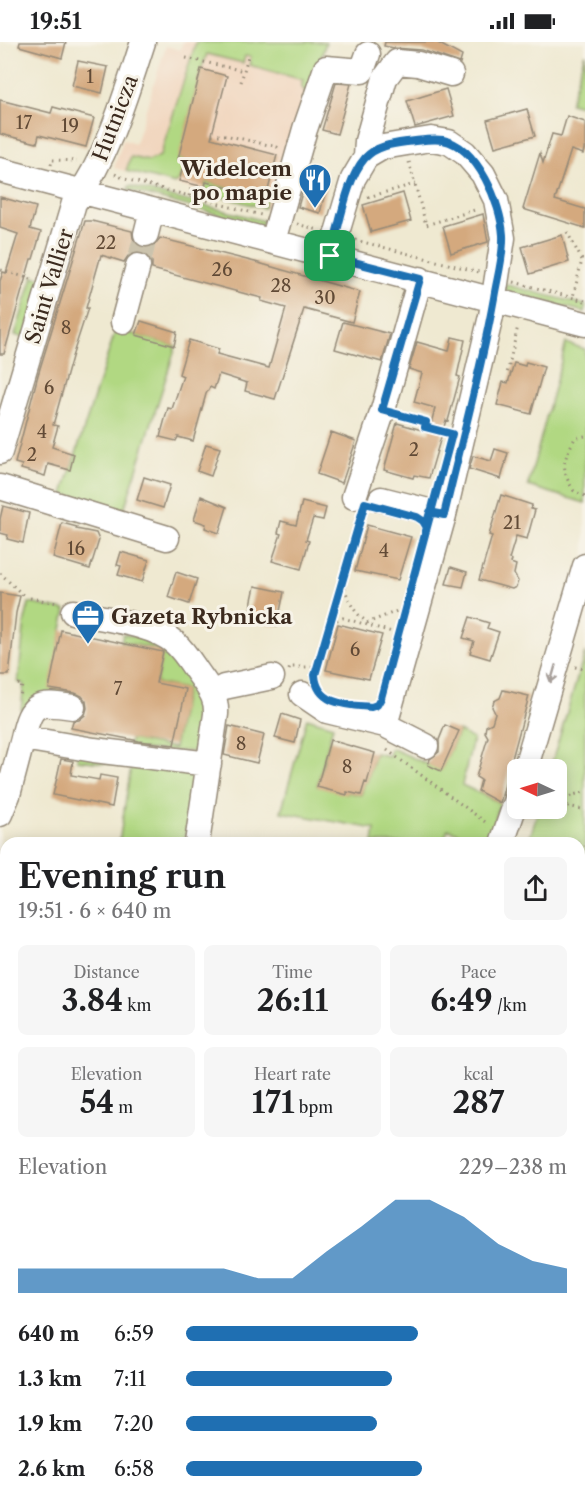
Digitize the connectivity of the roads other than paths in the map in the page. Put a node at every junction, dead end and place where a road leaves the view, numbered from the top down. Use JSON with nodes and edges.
{"nodes":[{"id":1,"x":143,"y":42,"type":"edge"},
{"id":2,"x":368,"y":54,"type":"dead end"},
{"id":3,"x":451,"y":74,"type":"dead end"},
{"id":4,"x":366,"y":157,"type":"junction"},
{"id":5,"x":0,"y":170,"type":"edge"},
{"id":6,"x":83,"y":192,"type":"junction"},
{"id":7,"x":152,"y":210,"type":"junction"},
{"id":8,"x":146,"y":234,"type":"tunnel mouth"},
{"id":9,"x":273,"y":241,"type":"junction"},
{"id":10,"x":330,"y":256,"type":"junction"},
{"id":11,"x":138,"y":266,"type":"tunnel mouth"},
{"id":12,"x":420,"y":279,"type":"junction"},
{"id":13,"x":494,"y":298,"type":"junction"},
{"id":14,"x":123,"y":322,"type":"dead end"},
{"id":15,"x":585,"y":324,"type":"edge"},
{"id":16,"x":0,"y":452,"type":"edge"},
{"id":17,"x":0,"y":487,"type":"edge"},
{"id":18,"x":354,"y":497,"type":"dead end"},
{"id":19,"x":381,"y":499,"type":"dead end"},
{"id":20,"x":433,"y":518,"type":"junction"},
{"id":21,"x":166,"y":538,"type":"dead end"},
{"id":22,"x":585,"y":566,"type":"edge"},
{"id":23,"x":73,"y":612,"type":"road end"},
{"id":24,"x":272,"y":677,"type":"dead end"},
{"id":25,"x":213,"y":693,"type":"junction"},
{"id":26,"x":303,"y":694,"type":"dead end"},
{"id":27,"x":73,"y":707,"type":"dead end"},
{"id":28,"x":385,"y":725,"type":"junction"},
{"id":29,"x":23,"y":738,"type":"junction"},
{"id":30,"x":426,"y":746,"type":"dead end"},
{"id":31,"x":528,"y":759,"type":"edge"},
{"id":32,"x":209,"y":765,"type":"junction"},
{"id":33,"x":0,"y":814,"type":"edge"},
{"id":34,"x":507,"y":815,"type":"edge"},
{"id":35,"x":496,"y":834,"type":"edge"},
{"id":36,"x":198,"y":837,"type":"edge"}],
"edges":[{"from":1,"to":6,"type":"street","name":"Hutnicza"},
{"from":2,"to":9,"type":"street"},
{"from":3,"to":4,"type":"street"},
{"from":4,"to":10,"type":"street"},
{"from":4,"to":13,"type":"street"},
{"from":5,"to":6,"type":"street"},
{"from":6,"to":7,"type":"street"},
{"from":6,"to":16,"type":"street","name":"Saint Vallier"},
{"from":7,"to":8,"type":"street"},
{"from":7,"to":9,"type":"street"},
{"from":9,"to":10,"type":"street"},
{"from":10,"to":12,"type":"street"},
{"from":11,"to":14,"type":"street"},
{"from":12,"to":13,"type":"street"},
{"from":12,"to":18,"type":"street"},
{"from":13,"to":15,"type":"street"},
{"from":13,"to":20,"type":"street"},
{"from":17,"to":21,"type":"street"},
{"from":19,"to":20,"type":"street"},
{"from":20,"to":28,"type":"street"},
{"from":22,"to":31,"type":"street","one_way":true},
{"from":23,"to":25,"type":"street"},
{"from":24,"to":25,"type":"street"},
{"from":25,"to":32,"type":"street"},
{"from":26,"to":28,"type":"street"},
{"from":27,"to":29,"type":"street"},
{"from":28,"to":30,"type":"street"},
{"from":29,"to":32,"type":"street"},
{"from":29,"to":33,"type":"street"},
{"from":32,"to":36,"type":"street"},
{"from":34,"to":35,"type":"street"}]}
